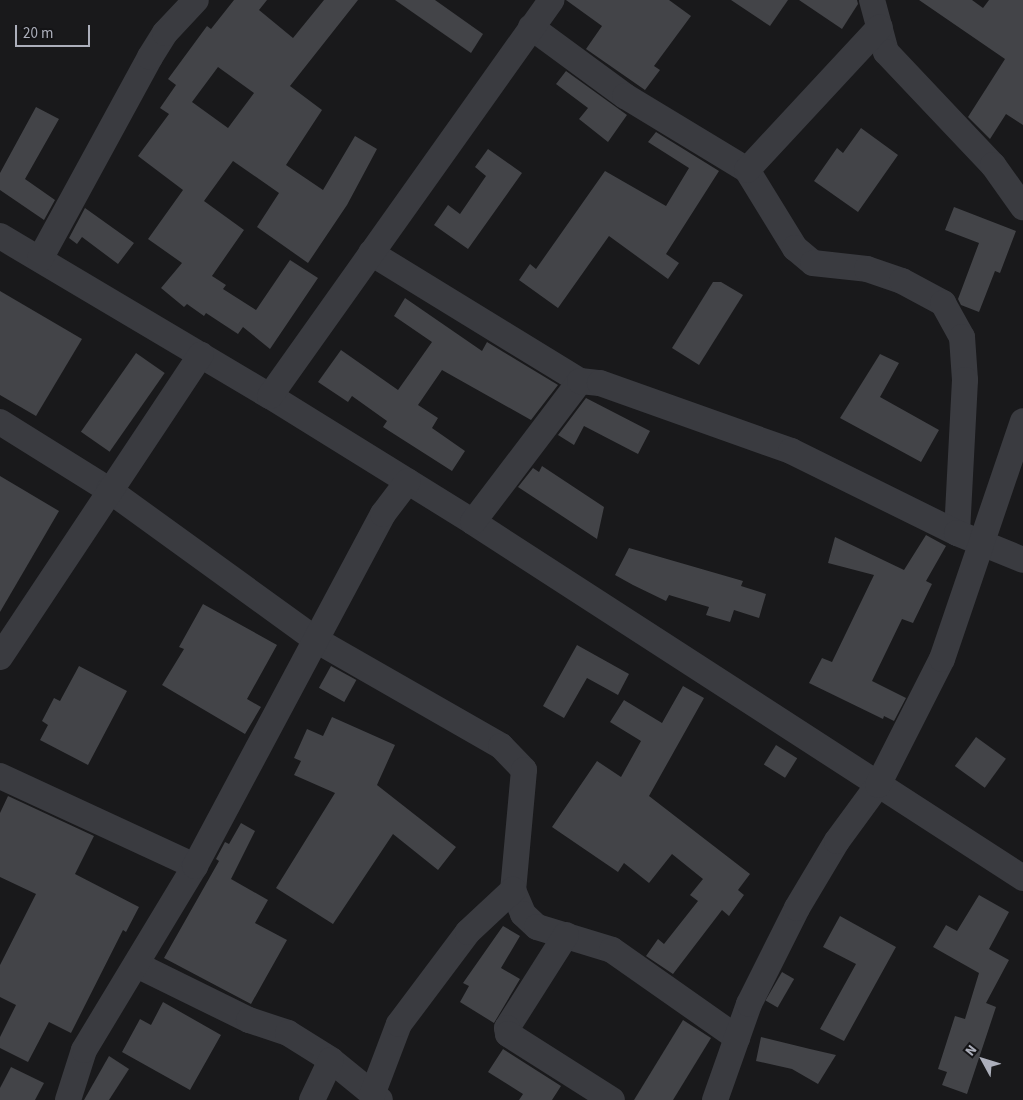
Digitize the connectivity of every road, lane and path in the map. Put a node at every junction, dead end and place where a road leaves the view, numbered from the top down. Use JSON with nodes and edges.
{"nodes":[{"id":1,"x":196,"y":0,"type":"edge"},
{"id":2,"x":551,"y":0,"type":"edge"},
{"id":3,"x":872,"y":0,"type":"edge"},
{"id":4,"x":531,"y":27,"type":"junction"},
{"id":5,"x":880,"y":27,"type":"junction"},
{"id":6,"x":747,"y":170,"type":"junction"},
{"id":7,"x":1023,"y":207,"type":"edge"},
{"id":8,"x":0,"y":236,"type":"edge"},
{"id":9,"x":371,"y":253,"type":"junction"},
{"id":10,"x":40,"y":259,"type":"junction"},
{"id":11,"x":201,"y":355,"type":"junction"},
{"id":12,"x":580,"y":380,"type":"junction"},
{"id":13,"x":270,"y":396,"type":"junction"},
{"id":14,"x":1023,"y":421,"type":"edge"},
{"id":15,"x":0,"y":422,"type":"edge"},
{"id":16,"x":408,"y":481,"type":"junction"},
{"id":17,"x":109,"y":490,"type":"junction"},
{"id":18,"x":473,"y":522,"type":"junction"},
{"id":19,"x":957,"y":533,"type":"junction"},
{"id":20,"x":982,"y":542,"type":"junction"},
{"id":21,"x":1023,"y":560,"type":"edge"},
{"id":22,"x":316,"y":640,"type":"junction"},
{"id":23,"x":0,"y":657,"type":"edge"},
{"id":24,"x":0,"y":776,"type":"edge"},
{"id":25,"x":878,"y":785,"type":"junction"},
{"id":26,"x":195,"y":866,"type":"junction"},
{"id":27,"x":1023,"y":878,"type":"edge"},
{"id":28,"x":513,"y":890,"type":"junction"},
{"id":29,"x":566,"y":935,"type":"junction"},
{"id":30,"x":137,"y":965,"type":"junction"},
{"id":31,"x":737,"y":1038,"type":"junction"},
{"id":32,"x":331,"y":1060,"type":"junction"},
{"id":33,"x":376,"y":1097,"type":"edge"},
{"id":34,"x":68,"y":1100,"type":"edge"},
{"id":35,"x":312,"y":1100,"type":"edge"},
{"id":36,"x":612,"y":1100,"type":"edge"},
{"id":37,"x":715,"y":1100,"type":"edge"}],
"edges":[{"from":1,"to":10,"type":"street"},
{"from":2,"to":4,"type":"street"},
{"from":3,"to":5,"type":"street"},
{"from":4,"to":6,"type":"street"},
{"from":4,"to":9,"type":"street"},
{"from":5,"to":6,"type":"street"},
{"from":5,"to":7,"type":"street"},
{"from":6,"to":19,"type":"street"},
{"from":8,"to":10,"type":"street"},
{"from":9,"to":12,"type":"street"},
{"from":9,"to":13,"type":"street"},
{"from":10,"to":11,"type":"street"},
{"from":11,"to":13,"type":"street"},
{"from":11,"to":17,"type":"street"},
{"from":12,"to":18,"type":"street"},
{"from":12,"to":19,"type":"street"},
{"from":13,"to":16,"type":"street"},
{"from":14,"to":20,"type":"street"},
{"from":15,"to":17,"type":"street"},
{"from":16,"to":18,"type":"street"},
{"from":16,"to":22,"type":"street"},
{"from":17,"to":22,"type":"street"},
{"from":17,"to":23,"type":"street"},
{"from":18,"to":25,"type":"street"},
{"from":19,"to":20,"type":"street"},
{"from":20,"to":21,"type":"street"},
{"from":20,"to":25,"type":"street"},
{"from":22,"to":26,"type":"street"},
{"from":22,"to":28,"type":"street"},
{"from":24,"to":26,"type":"street"},
{"from":25,"to":27,"type":"street"},
{"from":25,"to":31,"type":"street"},
{"from":26,"to":30,"type":"street"},
{"from":28,"to":29,"type":"street"},
{"from":28,"to":33,"type":"street"},
{"from":29,"to":31,"type":"street"},
{"from":29,"to":36,"type":"street"},
{"from":30,"to":32,"type":"street"},
{"from":30,"to":34,"type":"street"},
{"from":31,"to":37,"type":"street"},
{"from":32,"to":33,"type":"street"},
{"from":32,"to":35,"type":"street"}]}
